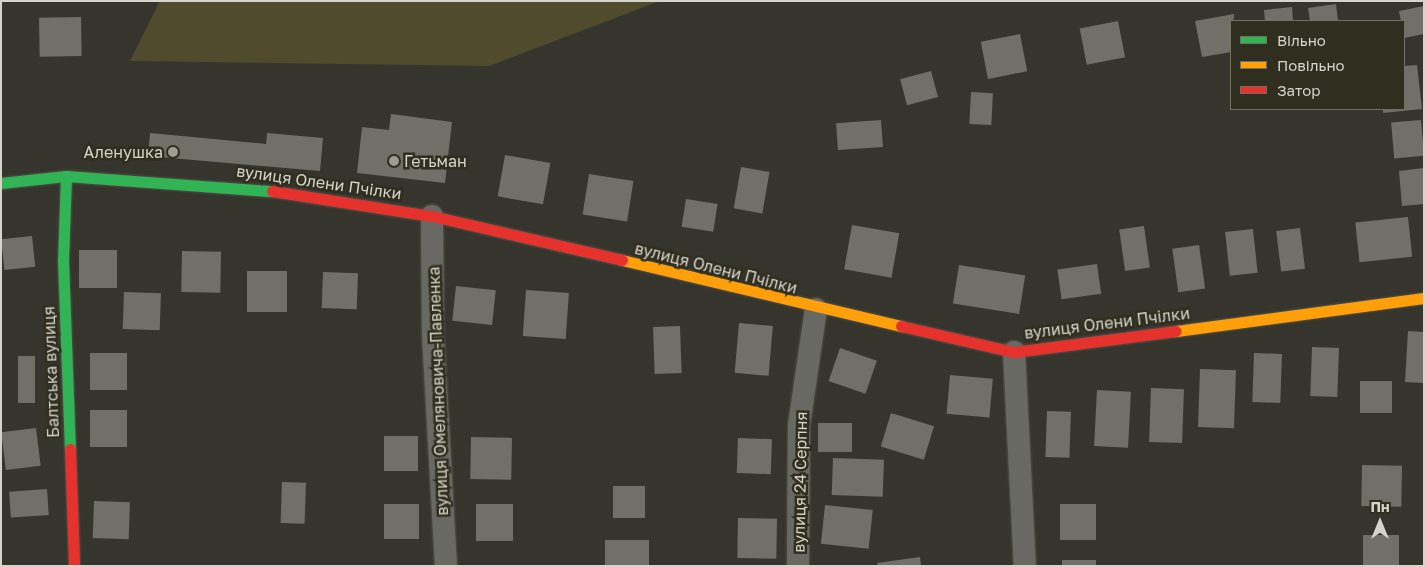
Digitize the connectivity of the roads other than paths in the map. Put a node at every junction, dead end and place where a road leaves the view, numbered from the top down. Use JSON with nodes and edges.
{"nodes":[{"id":1,"x":66,"y":176,"type":"junction"},
{"id":2,"x":1,"y":183,"type":"edge"},
{"id":3,"x":432,"y":216,"type":"junction"},
{"id":4,"x":1424,"y":298,"type":"edge"},
{"id":5,"x":816,"y":309,"type":"junction"},
{"id":6,"x":1014,"y":352,"type":"junction"},
{"id":7,"x":74,"y":566,"type":"edge"},
{"id":8,"x":446,"y":566,"type":"edge"},
{"id":9,"x":798,"y":566,"type":"edge"},
{"id":10,"x":1025,"y":566,"type":"edge"}],
"edges":[{"from":1,"to":2,"type":"street","name":"вулиця Олени Пчілки"},
{"from":1,"to":3,"type":"street","name":"вулиця Олени Пчілки"},
{"from":1,"to":7,"type":"street","name":"Балтська вулиця"},
{"from":3,"to":5,"type":"street","name":"вулиця Олени Пчілки"},
{"from":3,"to":8,"type":"street","name":"вулиця Омеляновича-Павленка"},
{"from":4,"to":6,"type":"street","name":"вулиця Олени Пчілки"},
{"from":5,"to":6,"type":"street","name":"вулиця Олени Пчілки"},
{"from":5,"to":9,"type":"street","name":"вулиця 24 Серпня"},
{"from":6,"to":10,"type":"street"}]}
